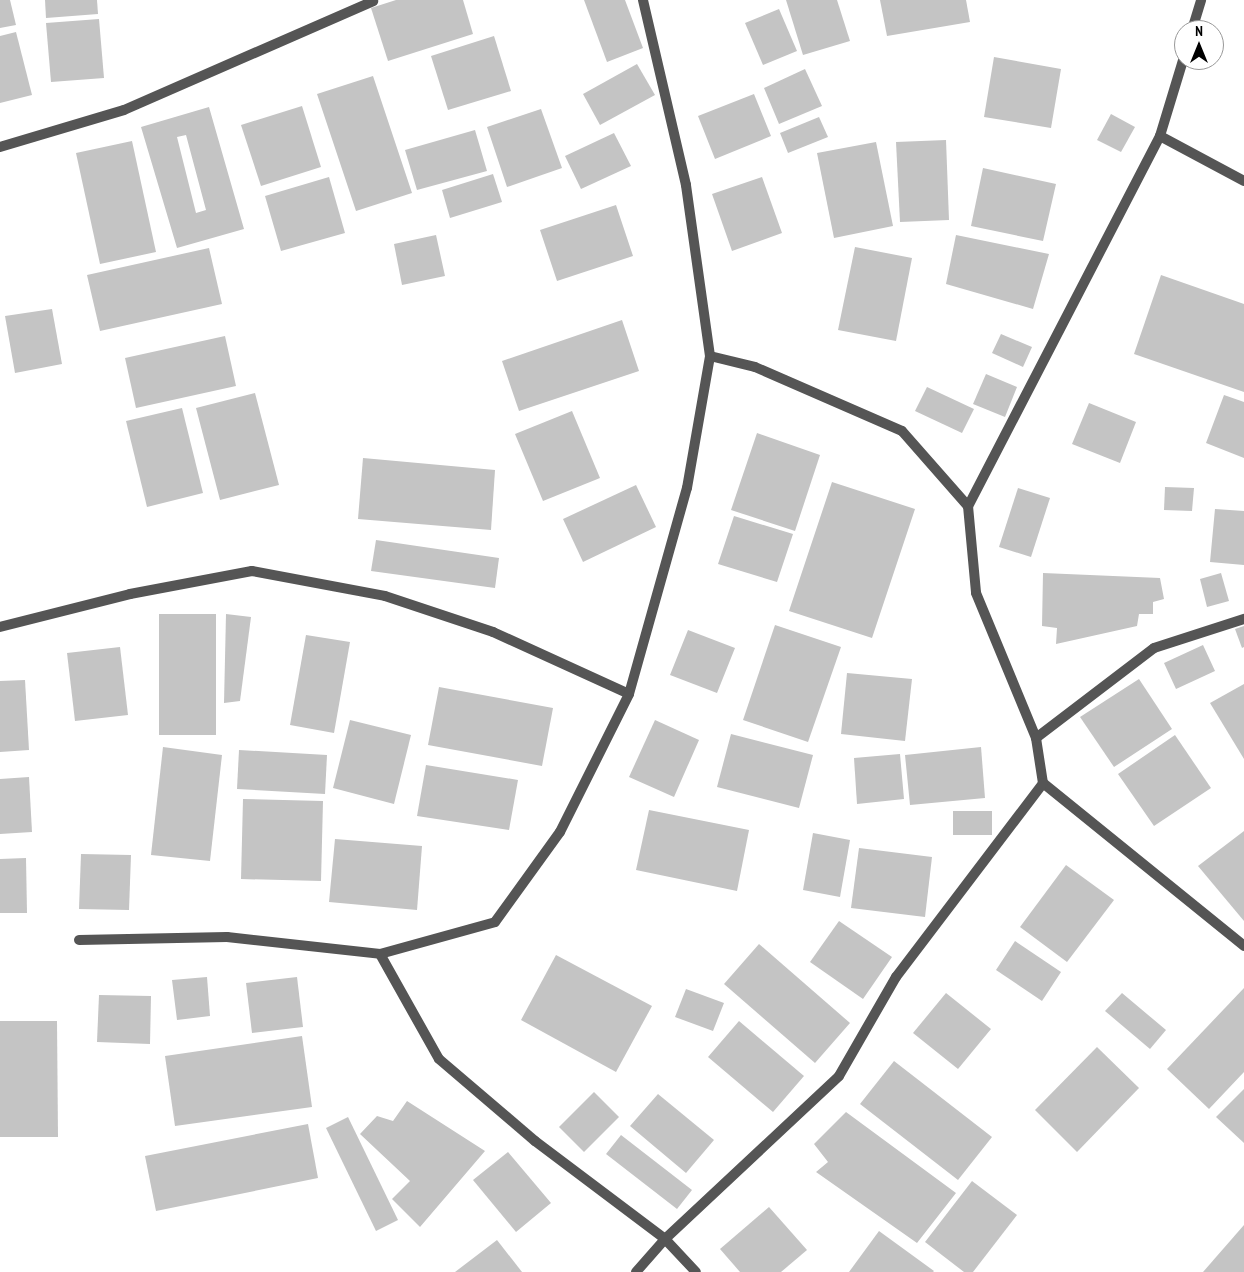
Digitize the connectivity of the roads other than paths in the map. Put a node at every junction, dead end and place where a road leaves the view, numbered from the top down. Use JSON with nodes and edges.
{"nodes":[{"id":1,"x":643,"y":0,"type":"edge"},
{"id":2,"x":1201,"y":0,"type":"edge"},
{"id":3,"x":373,"y":1,"type":"dead end"},
{"id":4,"x":1195,"y":20,"type":"edge"},
{"id":5,"x":1180,"y":70,"type":"edge"},
{"id":6,"x":1160,"y":136,"type":"junction"},
{"id":7,"x":0,"y":147,"type":"edge"},
{"id":8,"x":1244,"y":181,"type":"edge"},
{"id":9,"x":710,"y":356,"type":"junction"},
{"id":10,"x":968,"y":506,"type":"junction"},
{"id":11,"x":1244,"y":619,"type":"edge"},
{"id":12,"x":0,"y":627,"type":"edge"},
{"id":13,"x":629,"y":694,"type":"junction"},
{"id":14,"x":1036,"y":738,"type":"junction"},
{"id":15,"x":1043,"y":783,"type":"junction"},
{"id":16,"x":79,"y":940,"type":"dead end"},
{"id":17,"x":1244,"y":946,"type":"edge"},
{"id":18,"x":380,"y":954,"type":"junction"},
{"id":19,"x":665,"y":1239,"type":"junction"},
{"id":20,"x":636,"y":1272,"type":"edge"},
{"id":21,"x":696,"y":1272,"type":"edge"}],
"edges":[{"from":1,"to":9,"type":"street"},
{"from":2,"to":4,"type":"street"},
{"from":3,"to":7,"type":"street"},
{"from":5,"to":6,"type":"street"},
{"from":6,"to":8,"type":"street"},
{"from":6,"to":10,"type":"street"},
{"from":9,"to":10,"type":"street"},
{"from":9,"to":13,"type":"street"},
{"from":10,"to":14,"type":"street"},
{"from":11,"to":14,"type":"street"},
{"from":12,"to":13,"type":"street"},
{"from":13,"to":18,"type":"street"},
{"from":14,"to":15,"type":"street"},
{"from":15,"to":17,"type":"street"},
{"from":15,"to":19,"type":"street"},
{"from":16,"to":18,"type":"street"},
{"from":18,"to":19,"type":"street"},
{"from":19,"to":20,"type":"street"},
{"from":19,"to":21,"type":"street"}]}
